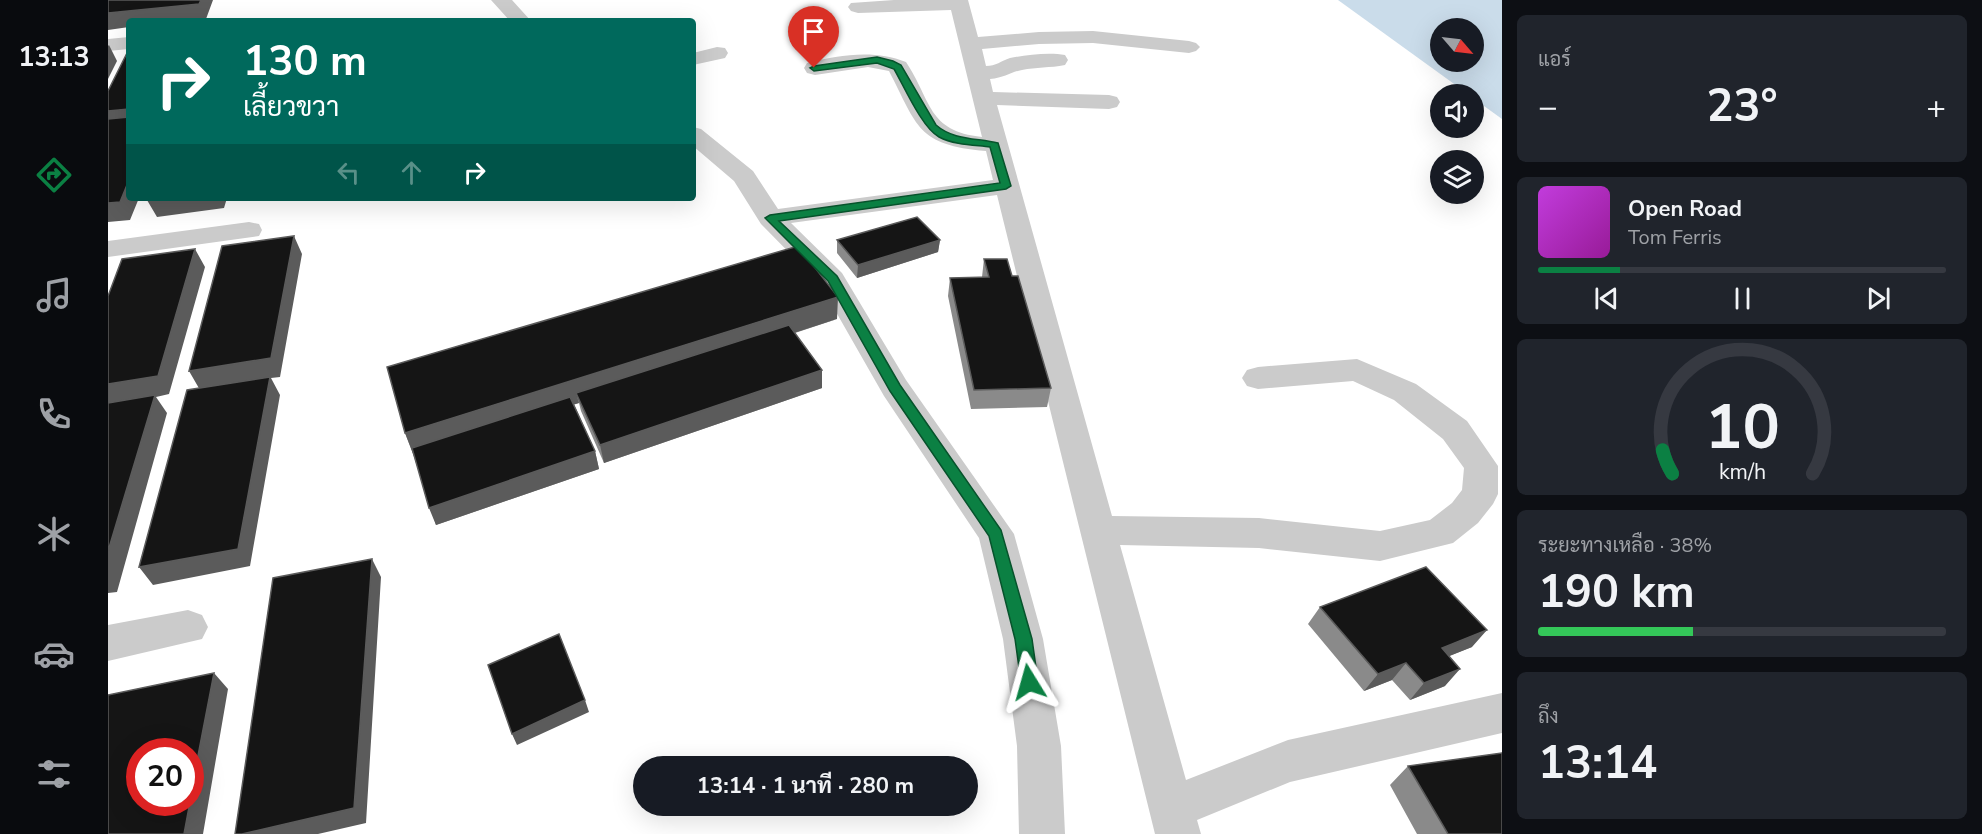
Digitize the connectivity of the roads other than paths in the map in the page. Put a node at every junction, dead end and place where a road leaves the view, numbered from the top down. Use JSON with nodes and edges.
{"nodes":[{"id":1,"x":501,"y":0,"type":"edge"},
{"id":2,"x":959,"y":2,"type":"edge"},
{"id":3,"x":858,"y":7,"type":"dead end"},
{"id":4,"x":518,"y":18,"type":"edge"},
{"id":5,"x":126,"y":43,"type":"edge"},
{"id":6,"x":108,"y":45,"type":"edge"},
{"id":7,"x":1189,"y":47,"type":"dead end"},
{"id":8,"x":717,"y":52,"type":"dead end"},
{"id":9,"x":696,"y":58,"type":"edge"},
{"id":10,"x":1058,"y":60,"type":"dead end"},
{"id":11,"x":814,"y":68,"type":"dead end"},
{"id":12,"x":976,"y":72,"type":"junction"},
{"id":13,"x":1109,"y":102,"type":"dead end"},
{"id":14,"x":696,"y":136,"type":"edge"},
{"id":15,"x":995,"y":145,"type":"junction"},
{"id":16,"x":1006,"y":186,"type":"junction"},
{"id":17,"x":770,"y":218,"type":"junction"},
{"id":18,"x":249,"y":230,"type":"dead end"},
{"id":19,"x":108,"y":249,"type":"edge"},
{"id":20,"x":1258,"y":378,"type":"dead end"},
{"id":21,"x":1099,"y":530,"type":"junction"},
{"id":22,"x":189,"y":627,"type":"dead end"},
{"id":23,"x":108,"y":643,"type":"edge"},
{"id":24,"x":1502,"y":713,"type":"edge"},
{"id":25,"x":1175,"y":821,"type":"edge"},
{"id":26,"x":1042,"y":834,"type":"edge"}],
"edges":[{"from":1,"to":4,"type":"street"},
{"from":2,"to":3,"type":"street"},
{"from":2,"to":12,"type":"street"},
{"from":5,"to":6,"type":"street"},
{"from":7,"to":12,"type":"street"},
{"from":8,"to":9,"type":"street"},
{"from":10,"to":12,"type":"street"},
{"from":11,"to":15,"type":"street"},
{"from":12,"to":13,"type":"street"},
{"from":12,"to":15,"type":"street"},
{"from":14,"to":17,"type":"street"},
{"from":15,"to":16,"type":"street"},
{"from":16,"to":17,"type":"street"},
{"from":16,"to":21,"type":"street"},
{"from":17,"to":26,"type":"street"},
{"from":18,"to":19,"type":"street"},
{"from":20,"to":21,"type":"street"},
{"from":21,"to":25,"type":"street"},
{"from":22,"to":23,"type":"street"},
{"from":24,"to":25,"type":"street"}]}
